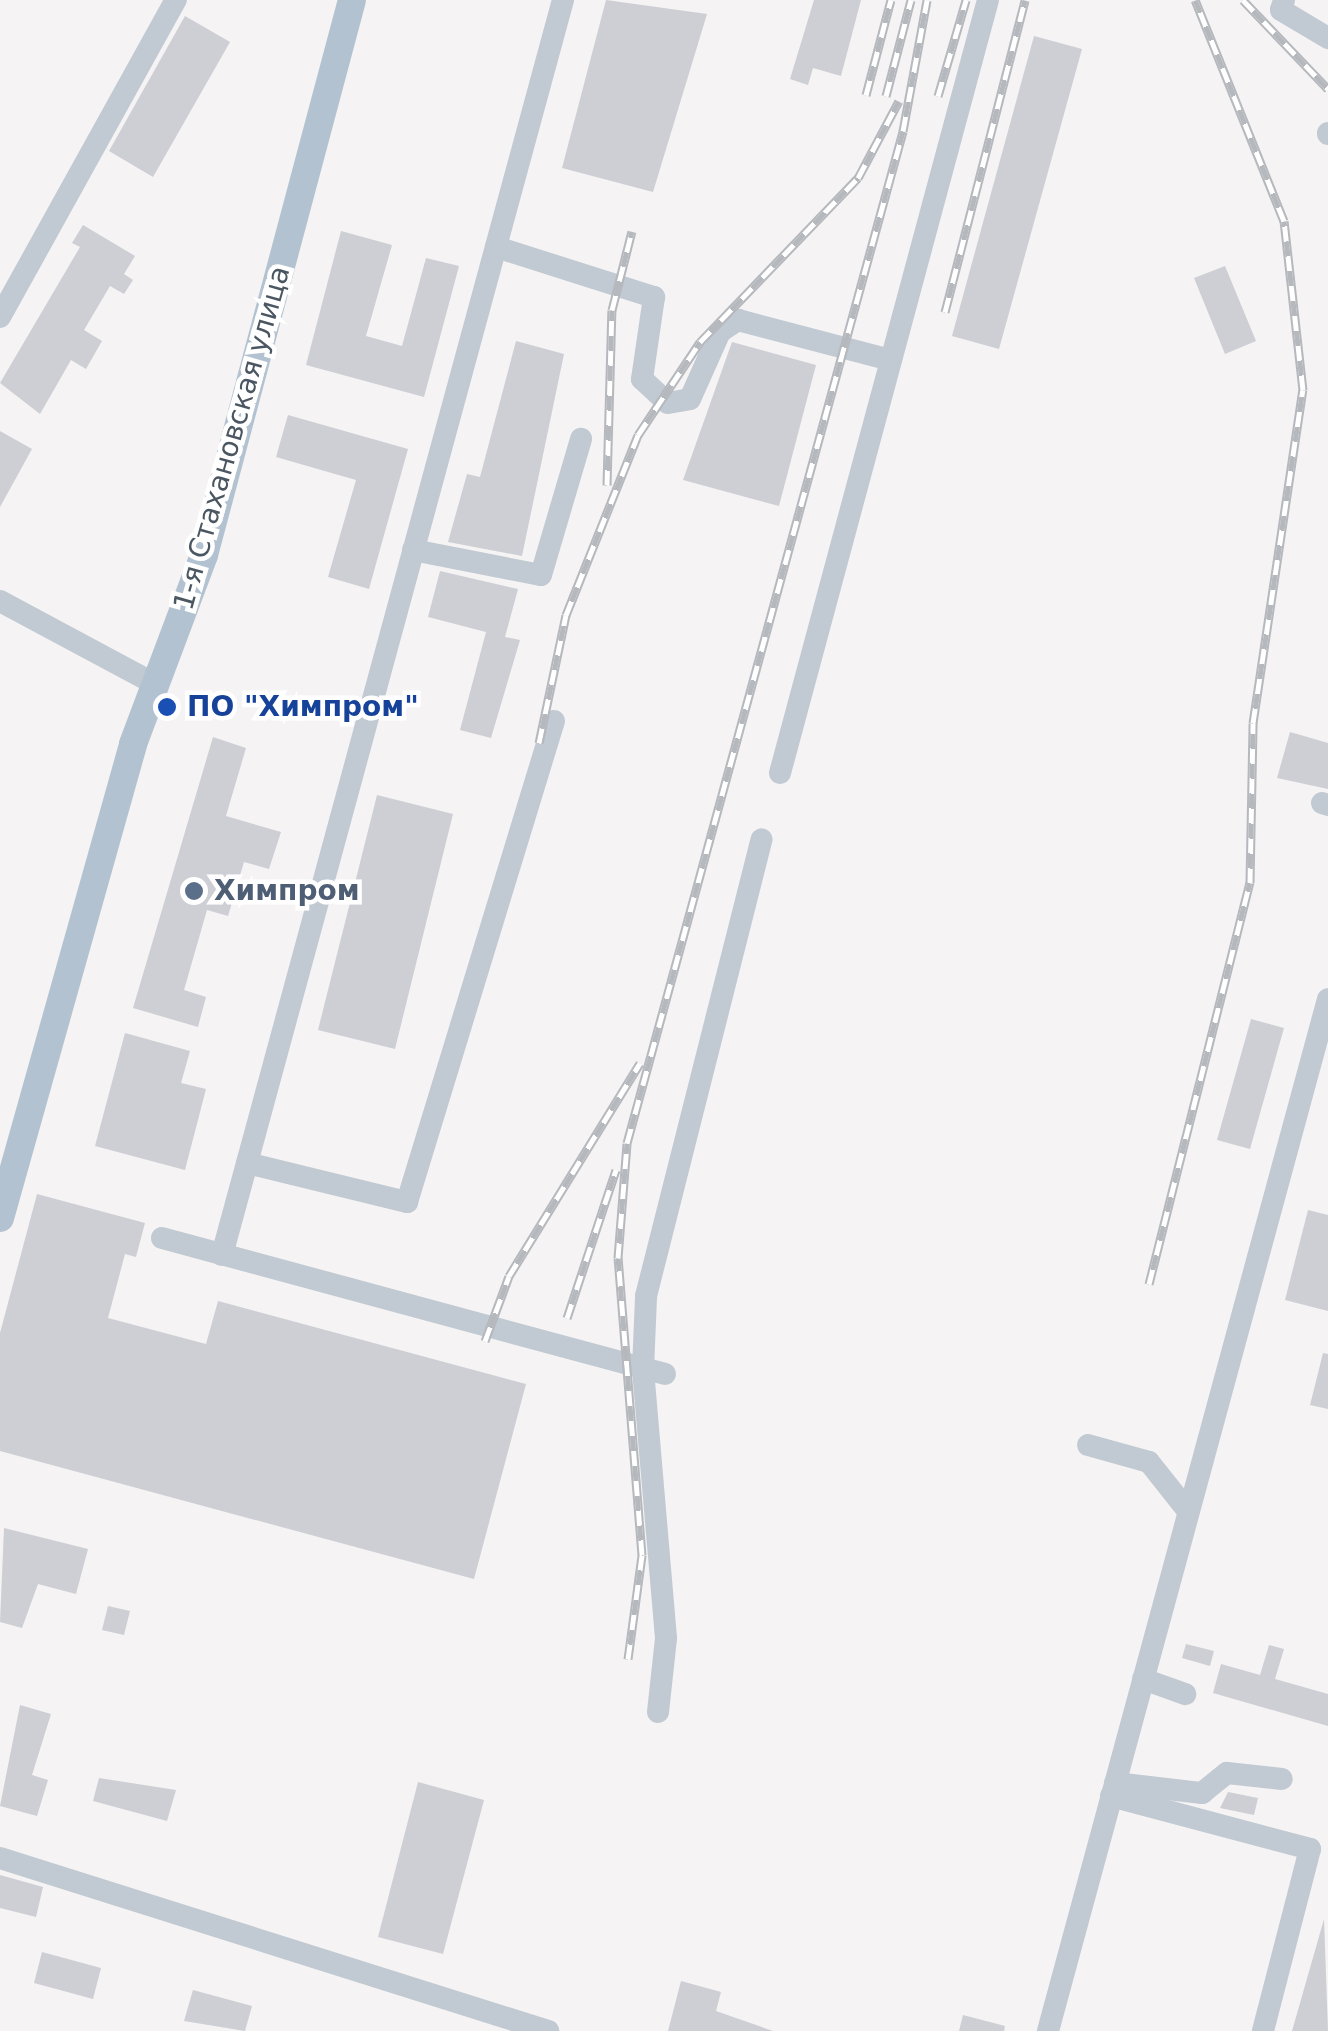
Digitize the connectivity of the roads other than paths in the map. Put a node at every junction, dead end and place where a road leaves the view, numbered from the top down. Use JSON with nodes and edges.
{"nodes":[{"id":1,"x":176,"y":0,"type":"edge"},
{"id":2,"x":352,"y":0,"type":"edge"},
{"id":3,"x":563,"y":0,"type":"edge"},
{"id":4,"x":988,"y":0,"type":"edge"},
{"id":5,"x":1278,"y":3,"type":"edge"},
{"id":6,"x":1328,"y":38,"type":"edge"},
{"id":7,"x":496,"y":247,"type":"junction"},
{"id":8,"x":0,"y":317,"type":"edge"},
{"id":9,"x":892,"y":360,"type":"junction"},
{"id":10,"x":581,"y":439,"type":"dead end"},
{"id":11,"x":413,"y":550,"type":"junction"},
{"id":12,"x":0,"y":601,"type":"edge"},
{"id":13,"x":155,"y":684,"type":"junction"},
{"id":14,"x":554,"y":721,"type":"dead end"},
{"id":15,"x":780,"y":773,"type":"dead end"},
{"id":16,"x":762,"y":839,"type":"dead end"},
{"id":17,"x":1328,"y":999,"type":"edge"},
{"id":18,"x":247,"y":1163,"type":"junction"},
{"id":19,"x":0,"y":1218,"type":"edge"},
{"id":20,"x":162,"y":1238,"type":"dead end"},
{"id":21,"x":222,"y":1255,"type":"junction"},
{"id":22,"x":654,"y":1371,"type":"junction"},
{"id":23,"x":1088,"y":1445,"type":"dead end"},
{"id":24,"x":1188,"y":1511,"type":"junction"},
{"id":25,"x":1142,"y":1679,"type":"junction"},
{"id":26,"x":1185,"y":1694,"type":"dead end"},
{"id":27,"x":658,"y":1712,"type":"dead end"},
{"id":28,"x":1282,"y":1779,"type":"dead end"},
{"id":29,"x":1113,"y":1789,"type":"junction"},
{"id":30,"x":0,"y":1858,"type":"edge"},
{"id":31,"x":548,"y":2031,"type":"edge"},
{"id":32,"x":1048,"y":2031,"type":"edge"},
{"id":33,"x":1263,"y":2031,"type":"edge"}],
"edges":[{"from":1,"to":8,"type":"lane"},
{"from":2,"to":13,"type":"main road","name":"1-я Стахановская улица"},
{"from":3,"to":7,"type":"lane"},
{"from":4,"to":9,"type":"lane"},
{"from":5,"to":6,"type":"lane"},
{"from":7,"to":9,"type":"lane"},
{"from":7,"to":11,"type":"lane"},
{"from":9,"to":15,"type":"lane"},
{"from":10,"to":11,"type":"lane"},
{"from":11,"to":18,"type":"lane"},
{"from":12,"to":13,"type":"lane"},
{"from":13,"to":19,"type":"main road","name":"1-я Стахановская улица"},
{"from":14,"to":18,"type":"lane"},
{"from":16,"to":22,"type":"lane"},
{"from":17,"to":24,"type":"lane"},
{"from":18,"to":21,"type":"lane"},
{"from":20,"to":21,"type":"lane"},
{"from":21,"to":22,"type":"lane"},
{"from":22,"to":27,"type":"lane"},
{"from":23,"to":24,"type":"lane"},
{"from":24,"to":25,"type":"lane"},
{"from":25,"to":26,"type":"lane"},
{"from":25,"to":29,"type":"lane"},
{"from":28,"to":29,"type":"lane"},
{"from":29,"to":32,"type":"lane"},
{"from":29,"to":33,"type":"lane"},
{"from":30,"to":31,"type":"lane"}]}
